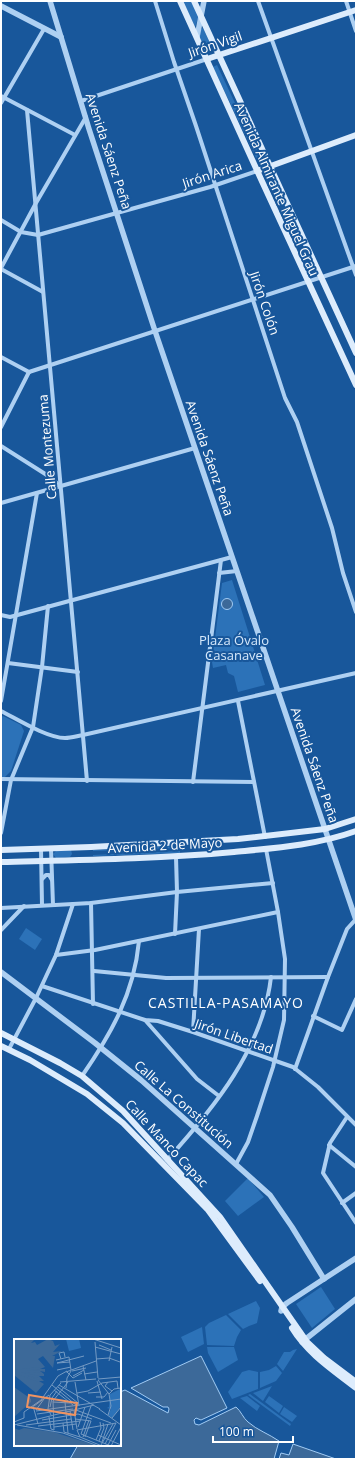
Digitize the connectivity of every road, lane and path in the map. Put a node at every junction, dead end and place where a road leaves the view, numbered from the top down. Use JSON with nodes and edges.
{"nodes":[{"id":1,"x":50,"y":1,"type":"edge"},
{"id":2,"x":155,"y":1,"type":"edge"},
{"id":3,"x":180,"y":1,"type":"edge"},
{"id":4,"x":194,"y":1,"type":"edge"},
{"id":5,"x":204,"y":1,"type":"edge"},
{"id":6,"x":258,"y":1,"type":"edge"},
{"id":7,"x":346,"y":1,"type":"edge"},
{"id":8,"x":1,"y":6,"type":"edge"},
{"id":9,"x":356,"y":10,"type":"edge"},
{"id":10,"x":349,"y":12,"type":"junction"},
{"id":11,"x":201,"y":18,"type":"junction"},
{"id":12,"x":44,"y":29,"type":"junction"},
{"id":13,"x":356,"y":30,"type":"edge"},
{"id":14,"x":61,"y":37,"type":"junction"},
{"id":15,"x":197,"y":37,"type":"junction"},
{"id":16,"x":272,"y":37,"type":"junction"},
{"id":17,"x":218,"y":55,"type":"junction"},
{"id":18,"x":207,"y":59,"type":"junction"},
{"id":19,"x":176,"y":69,"type":"junction"},
{"id":20,"x":2,"y":97,"type":"edge"},
{"id":21,"x":81,"y":101,"type":"junction"},
{"id":22,"x":1,"y":103,"type":"edge"},
{"id":23,"x":27,"y":110,"type":"junction"},
{"id":24,"x":86,"y":116,"type":"junction"},
{"id":25,"x":75,"y":135,"type":"junction"},
{"id":26,"x":356,"y":135,"type":"edge"},
{"id":27,"x":312,"y":151,"type":"junction"},
{"id":28,"x":269,"y":166,"type":"junction"},
{"id":29,"x":257,"y":171,"type":"junction"},
{"id":30,"x":215,"y":186,"type":"junction"},
{"id":31,"x":36,"y":203,"type":"junction"},
{"id":32,"x":118,"y":213,"type":"junction"},
{"id":33,"x":1,"y":220,"type":"edge"},
{"id":34,"x":21,"y":232,"type":"junction"},
{"id":35,"x":38,"y":235,"type":"junction"},
{"id":36,"x":354,"y":266,"type":"edge"},
{"id":37,"x":1,"y":268,"type":"edge"},
{"id":38,"x":356,"y":275,"type":"edge"},
{"id":39,"x":321,"y":277,"type":"junction"},
{"id":40,"x":307,"y":282,"type":"junction"},
{"id":41,"x":43,"y":292,"type":"junction"},
{"id":42,"x":253,"y":299,"type":"junction"},
{"id":43,"x":155,"y":331,"type":"junction"},
{"id":44,"x":356,"y":352,"type":"edge"},
{"id":45,"x":1,"y":357,"type":"edge"},
{"id":46,"x":50,"y":365,"type":"junction"},
{"id":47,"x":29,"y":372,"type":"junction"},
{"id":48,"x":356,"y":384,"type":"edge"},
{"id":49,"x":1,"y":427,"type":"edge"},
{"id":50,"x":1,"y":446,"type":"edge"},
{"id":51,"x":195,"y":448,"type":"junction"},
{"id":52,"x":61,"y":486,"type":"junction"},
{"id":53,"x":37,"y":493,"type":"junction"},
{"id":54,"x":1,"y":503,"type":"edge"},
{"id":55,"x":232,"y":556,"type":"junction"},
{"id":56,"x":221,"y":560,"type":"junction"},
{"id":57,"x":237,"y":571,"type":"junction"},
{"id":58,"x":219,"y":573,"type":"junction"},
{"id":59,"x":71,"y":600,"type":"junction"},
{"id":60,"x":48,"y":606,"type":"junction"},
{"id":61,"x":356,"y":612,"type":"edge"},
{"id":62,"x":1,"y":615,"type":"edge"},
{"id":63,"x":16,"y":615,"type":"junction"},
{"id":64,"x":8,"y":663,"type":"junction"},
{"id":65,"x":42,"y":667,"type":"junction"},
{"id":66,"x":78,"y":672,"type":"junction"},
{"id":67,"x":356,"y":673,"type":"edge"},
{"id":68,"x":278,"y":690,"type":"junction"},
{"id":69,"x":1,"y":700,"type":"edge"},
{"id":70,"x":238,"y":701,"type":"junction"},
{"id":71,"x":202,"y":709,"type":"junction"},
{"id":72,"x":1,"y":711,"type":"edge"},
{"id":73,"x":33,"y":727,"type":"junction"},
{"id":74,"x":84,"y":735,"type":"junction"},
{"id":75,"x":1,"y":779,"type":"edge"},
{"id":76,"x":11,"y":780,"type":"junction"},
{"id":77,"x":87,"y":781,"type":"junction"},
{"id":78,"x":193,"y":782,"type":"junction"},
{"id":79,"x":254,"y":782,"type":"junction"},
{"id":80,"x":356,"y":819,"type":"edge"},
{"id":81,"x":325,"y":829,"type":"junction"},
{"id":82,"x":356,"y":831,"type":"edge"},
{"id":83,"x":1,"y":833,"type":"edge"},
{"id":84,"x":265,"y":837,"type":"junction"},
{"id":85,"x":329,"y":840,"type":"junction"},
{"id":86,"x":51,"y":848,"type":"junction"},
{"id":87,"x":82,"y":848,"type":"junction"},
{"id":88,"x":41,"y":849,"type":"junction"},
{"id":89,"x":266,"y":849,"type":"junction"},
{"id":90,"x":1,"y":850,"type":"edge"},
{"id":91,"x":176,"y":857,"type":"junction"},
{"id":92,"x":52,"y":860,"type":"junction"},
{"id":93,"x":82,"y":860,"type":"junction"},
{"id":94,"x":41,"y":861,"type":"junction"},
{"id":95,"x":1,"y":862,"type":"edge"},
{"id":96,"x":42,"y":879,"type":"junction"},
{"id":97,"x":52,"y":880,"type":"junction"},
{"id":98,"x":273,"y":883,"type":"junction"},
{"id":99,"x":177,"y":892,"type":"junction"},
{"id":100,"x":91,"y":903,"type":"junction"},
{"id":101,"x":73,"y":904,"type":"junction"},
{"id":102,"x":42,"y":905,"type":"junction"},
{"id":103,"x":53,"y":905,"type":"junction"},
{"id":104,"x":24,"y":906,"type":"junction"},
{"id":105,"x":1,"y":908,"type":"edge"},
{"id":106,"x":278,"y":912,"type":"junction"},
{"id":107,"x":356,"y":920,"type":"edge"},
{"id":108,"x":199,"y":929,"type":"junction"},
{"id":109,"x":1,"y":930,"type":"edge"},
{"id":110,"x":175,"y":934,"type":"junction"},
{"id":111,"x":139,"y":941,"type":"junction"},
{"id":112,"x":93,"y":950,"type":"junction"},
{"id":113,"x":56,"y":955,"type":"junction"},
{"id":114,"x":94,"y":971,"type":"junction"},
{"id":115,"x":1,"y":972,"type":"edge"},
{"id":116,"x":133,"y":975,"type":"junction"},
{"id":117,"x":271,"y":977,"type":"junction"},
{"id":118,"x":284,"y":977,"type":"junction"},
{"id":119,"x":328,"y":977,"type":"junction"},
{"id":120,"x":197,"y":979,"type":"junction"},
{"id":121,"x":42,"y":986,"type":"junction"},
{"id":122,"x":36,"y":998,"type":"junction"},
{"id":123,"x":356,"y":999,"type":"edge"},
{"id":124,"x":93,"y":1004,"type":"junction"},
{"id":125,"x":120,"y":1013,"type":"junction"},
{"id":126,"x":313,"y":1016,"type":"junction"},
{"id":127,"x":144,"y":1020,"type":"junction"},
{"id":128,"x":193,"y":1032,"type":"junction"},
{"id":129,"x":1,"y":1033,"type":"edge"},
{"id":130,"x":14,"y":1040,"type":"junction"},
{"id":131,"x":1,"y":1046,"type":"edge"},
{"id":132,"x":101,"y":1047,"type":"junction"},
{"id":133,"x":9,"y":1049,"type":"junction"},
{"id":134,"x":247,"y":1051,"type":"junction"},
{"id":135,"x":274,"y":1061,"type":"junction"},
{"id":136,"x":295,"y":1069,"type":"junction"},
{"id":137,"x":82,"y":1076,"type":"junction"},
{"id":138,"x":219,"y":1096,"type":"junction"},
{"id":139,"x":347,"y":1117,"type":"junction"},
{"id":140,"x":356,"y":1125,"type":"edge"},
{"id":141,"x":195,"y":1128,"type":"junction"},
{"id":142,"x":154,"y":1144,"type":"junction"},
{"id":143,"x":329,"y":1145,"type":"junction"},
{"id":144,"x":149,"y":1150,"type":"junction"},
{"id":145,"x":168,"y":1160,"type":"junction"},
{"id":146,"x":236,"y":1164,"type":"junction"},
{"id":147,"x":356,"y":1167,"type":"edge"},
{"id":148,"x":356,"y":1193,"type":"edge"},
{"id":149,"x":342,"y":1203,"type":"junction"},
{"id":150,"x":356,"y":1223,"type":"edge"},
{"id":151,"x":356,"y":1258,"type":"edge"},
{"id":152,"x":324,"y":1279,"type":"junction"},
{"id":153,"x":356,"y":1298,"type":"edge"},
{"id":154,"x":282,"y":1309,"type":"junction"},
{"id":155,"x":303,"y":1341,"type":"junction"},
{"id":156,"x":356,"y":1382,"type":"edge"},
{"id":157,"x":356,"y":1388,"type":"edge"}],
"edges":[{"from":1,"to":14,"type":"street","name":"Avenida Sáenz Peña"},
{"from":2,"to":19,"type":"street","name":"Jirón Colón"},
{"from":3,"to":15,"type":"main road","name":"Avenida Almirante Miguel Grau"},
{"from":4,"to":11,"type":"main road","name":"Avenida Almirante Miguel Grau"},
{"from":5,"to":11,"type":"street"},
{"from":6,"to":16,"type":"street"},
{"from":7,"to":10,"type":"street"},
{"from":8,"to":12,"type":"street"},
{"from":9,"to":10,"type":"main road","name":"Jirón Vigil"},
{"from":10,"to":13,"type":"street"},
{"from":10,"to":16,"type":"main road","name":"Jirón Vigil"},
{"from":11,"to":15,"type":"street"},
{"from":11,"to":17,"type":"main road","name":"Avenida Almirante Miguel Grau"},
{"from":12,"to":14,"type":"street"},
{"from":12,"to":20,"type":"street"},
{"from":14,"to":21,"type":"street","name":"Avenida Sáenz Peña"},
{"from":15,"to":18,"type":"main road","name":"Avenida Almirante Miguel Grau"},
{"from":16,"to":17,"type":"main road","name":"Jirón Vigil"},
{"from":16,"to":27,"type":"street"},
{"from":17,"to":18,"type":"main road","name":"Jirón Vigil"},
{"from":17,"to":28,"type":"main road","name":"Avenida Almirante Miguel Grau"},
{"from":18,"to":19,"type":"street","name":"Jirón Vigil"},
{"from":18,"to":29,"type":"main road","name":"Avenida Almirante Miguel Grau"},
{"from":19,"to":21,"type":"street","name":"Jirón Vigil"},
{"from":19,"to":30,"type":"street","name":"Jirón Colón"},
{"from":20,"to":22,"type":"street"},
{"from":20,"to":23,"type":"street"},
{"from":21,"to":24,"type":"street","name":"Avenida Sáenz Peña"},
{"from":23,"to":25,"type":"street"},
{"from":23,"to":31,"type":"street","name":"Calle Montezuma"},
{"from":24,"to":25,"type":"street"},
{"from":24,"to":32,"type":"street","name":"Avenida Sáenz Peña"},
{"from":25,"to":31,"type":"street"},
{"from":26,"to":27,"type":"main road","name":"Jirón Arica"},
{"from":27,"to":28,"type":"main road","name":"Jirón Arica"},
{"from":27,"to":36,"type":"street"},
{"from":28,"to":29,"type":"main road","name":"Jirón Arica"},
{"from":28,"to":39,"type":"main road","name":"Avenida Almirante Miguel Grau"},
{"from":29,"to":30,"type":"street","name":"Jirón Arica"},
{"from":29,"to":40,"type":"main road","name":"Avenida Almirante Miguel Grau"},
{"from":30,"to":32,"type":"street","name":"Jirón Arica"},
{"from":30,"to":42,"type":"street","name":"Jirón Colón"},
{"from":31,"to":34,"type":"street"},
{"from":31,"to":35,"type":"street","name":"Calle Montezuma"},
{"from":32,"to":35,"type":"street","name":"Jirón Arica"},
{"from":32,"to":43,"type":"street","name":"Avenida Sáenz Peña"},
{"from":33,"to":34,"type":"street"},
{"from":34,"to":35,"type":"street"},
{"from":34,"to":37,"type":"street"},
{"from":35,"to":41,"type":"street","name":"Calle Montezuma"},
{"from":36,"to":38,"type":"street"},
{"from":36,"to":39,"type":"street"},
{"from":37,"to":41,"type":"street"},
{"from":39,"to":40,"type":"street"},
{"from":39,"to":44,"type":"main road","name":"Avenida Almirante Miguel Grau"},
{"from":40,"to":42,"type":"street"},
{"from":40,"to":48,"type":"main road","name":"Avenida Almirante Miguel Grau"},
{"from":41,"to":46,"type":"street","name":"Calle Montezuma"},
{"from":42,"to":43,"type":"street"},
{"from":42,"to":61,"type":"street","name":"Jirón Colón"},
{"from":43,"to":46,"type":"street"},
{"from":43,"to":51,"type":"street","name":"Avenida Sáenz Peña"},
{"from":45,"to":47,"type":"street"},
{"from":46,"to":47,"type":"street"},
{"from":46,"to":52,"type":"street","name":"Calle Montezuma"},
{"from":47,"to":49,"type":"street"},
{"from":50,"to":52,"type":"street"},
{"from":51,"to":52,"type":"street"},
{"from":51,"to":55,"type":"street","name":"Avenida Sáenz Peña"},
{"from":52,"to":53,"type":"street"},
{"from":52,"to":59,"type":"street","name":"Calle Montezuma"},
{"from":53,"to":54,"type":"street"},
{"from":53,"to":63,"type":"street"},
{"from":55,"to":56,"type":"street"},
{"from":55,"to":57,"type":"street","name":"Avenida Sáenz Peña"},
{"from":56,"to":58,"type":"street"},
{"from":56,"to":59,"type":"street"},
{"from":57,"to":58,"type":"street"},
{"from":57,"to":68,"type":"street","name":"Avenida Sáenz Peña"},
{"from":58,"to":71,"type":"street"},
{"from":59,"to":60,"type":"street"},
{"from":59,"to":66,"type":"street","name":"Calle Montezuma"},
{"from":60,"to":63,"type":"street"},
{"from":60,"to":65,"type":"street"},
{"from":62,"to":63,"type":"street"},
{"from":63,"to":64,"type":"street"},
{"from":64,"to":65,"type":"street"},
{"from":64,"to":69,"type":"street"},
{"from":65,"to":66,"type":"street"},
{"from":65,"to":73,"type":"street"},
{"from":66,"to":74,"type":"street","name":"Calle Montezuma"},
{"from":67,"to":68,"type":"street"},
{"from":68,"to":70,"type":"street"},
{"from":68,"to":81,"type":"street","name":"Avenida Sáenz Peña"},
{"from":70,"to":71,"type":"street"},
{"from":70,"to":79,"type":"street"},
{"from":71,"to":74,"type":"street"},
{"from":71,"to":78,"type":"street"},
{"from":72,"to":73,"type":"street"},
{"from":73,"to":74,"type":"street"},
{"from":73,"to":76,"type":"street"},
{"from":74,"to":77,"type":"street","name":"Calle Montezuma"},
{"from":75,"to":76,"type":"street"},
{"from":76,"to":77,"type":"street"},
{"from":76,"to":83,"type":"street"},
{"from":77,"to":78,"type":"street"},
{"from":78,"to":79,"type":"street"},
{"from":79,"to":84,"type":"street"},
{"from":80,"to":81,"type":"main road","name":"Avenida 2 de Mayo"},
{"from":81,"to":84,"type":"main road","name":"Avenida 2 de Mayo"},
{"from":81,"to":85,"type":"street","name":"Avenida Sáenz Peña"},
{"from":82,"to":85,"type":"main road","name":"Avenida 2 de Mayo"},
{"from":84,"to":87,"type":"main road","name":"Avenida 2 de Mayo"},
{"from":85,"to":89,"type":"main road","name":"Avenida 2 de Mayo"},
{"from":85,"to":107,"type":"street","name":"Avenida Sáenz Peña"},
{"from":86,"to":87,"type":"main road","name":"Avenida 2 de Mayo"},
{"from":86,"to":88,"type":"main road","name":"Avenida 2 de Mayo"},
{"from":86,"to":92,"type":"street"},
{"from":87,"to":93,"type":"main road"},
{"from":88,"to":90,"type":"main road","name":"Avenida 2 de Mayo"},
{"from":88,"to":94,"type":"street"},
{"from":89,"to":91,"type":"main road","name":"Avenida 2 de Mayo"},
{"from":89,"to":98,"type":"street"},
{"from":91,"to":93,"type":"main road","name":"Avenida 2 de Mayo"},
{"from":91,"to":99,"type":"street"},
{"from":92,"to":93,"type":"main road","name":"Avenida 2 de Mayo"},
{"from":92,"to":94,"type":"main road","name":"Avenida 2 de Mayo"},
{"from":92,"to":97,"type":"street"},
{"from":94,"to":95,"type":"main road","name":"Avenida 2 de Mayo"},
{"from":94,"to":96,"type":"street"},
{"from":96,"to":97,"type":"street"},
{"from":96,"to":102,"type":"street"},
{"from":97,"to":103,"type":"street"},
{"from":98,"to":99,"type":"street"},
{"from":98,"to":106,"type":"street"},
{"from":99,"to":100,"type":"street"},
{"from":99,"to":110,"type":"street"},
{"from":100,"to":101,"type":"street"},
{"from":100,"to":112,"type":"street"},
{"from":101,"to":103,"type":"street"},
{"from":101,"to":113,"type":"street"},
{"from":102,"to":103,"type":"street"},
{"from":102,"to":104,"type":"street"},
{"from":104,"to":105,"type":"street"},
{"from":104,"to":109,"type":"street"},
{"from":106,"to":108,"type":"street"},
{"from":106,"to":118,"type":"street"},
{"from":107,"to":119,"type":"street"},
{"from":108,"to":110,"type":"street"},
{"from":108,"to":120,"type":"street"},
{"from":110,"to":111,"type":"street"},
{"from":111,"to":112,"type":"street"},
{"from":111,"to":116,"type":"street"},
{"from":112,"to":113,"type":"street"},
{"from":112,"to":114,"type":"street"},
{"from":113,"to":121,"type":"street"},
{"from":114,"to":116,"type":"street"},
{"from":114,"to":124,"type":"street"},
{"from":115,"to":122,"type":"street","name":"Calle La Constitución"},
{"from":116,"to":120,"type":"street"},
{"from":116,"to":125,"type":"street"},
{"from":117,"to":118,"type":"street"},
{"from":117,"to":120,"type":"street"},
{"from":117,"to":134,"type":"street"},
{"from":118,"to":119,"type":"street"},
{"from":118,"to":135,"type":"street"},
{"from":119,"to":126,"type":"street"},
{"from":120,"to":128,"type":"street"},
{"from":121,"to":122,"type":"street"},
{"from":121,"to":124,"type":"street","name":"Jirón Libertad"},
{"from":122,"to":130,"type":"street"},
{"from":122,"to":132,"type":"street","name":"Calle La Constitución"},
{"from":123,"to":126,"type":"street"},
{"from":124,"to":125,"type":"street","name":"Jirón Libertad"},
{"from":125,"to":127,"type":"street","name":"Jirón Libertad"},
{"from":125,"to":132,"type":"street"},
{"from":126,"to":136,"type":"street"},
{"from":127,"to":128,"type":"street","name":"Jirón Libertad"},
{"from":127,"to":138,"type":"street"},
{"from":128,"to":134,"type":"street","name":"Jirón Libertad"},
{"from":129,"to":130,"type":"main road","name":"Calle Manco Capac"},
{"from":130,"to":133,"type":"street"},
{"from":130,"to":137,"type":"main road","name":"Calle Manco Capac"},
{"from":131,"to":133,"type":"main road","name":"Calle Manco Capac"},
{"from":132,"to":137,"type":"street"},
{"from":132,"to":141,"type":"street","name":"Calle La Constitución"},
{"from":133,"to":144,"type":"main road","name":"Calle Manco Capac"},
{"from":134,"to":135,"type":"street","name":"Jirón Libertad"},
{"from":134,"to":138,"type":"street"},
{"from":135,"to":136,"type":"street","name":"Jirón Libertad"},
{"from":135,"to":146,"type":"street"},
{"from":136,"to":139,"type":"street","name":"Jirón Libertad"},
{"from":137,"to":142,"type":"main road","name":"Calle Manco Capac"},
{"from":138,"to":141,"type":"street"},
{"from":139,"to":140,"type":"street","name":"Jirón Libertad"},
{"from":139,"to":143,"type":"street"},
{"from":141,"to":145,"type":"street"},
{"from":141,"to":146,"type":"street","name":"Calle La Constitución"},
{"from":142,"to":144,"type":"main road"},
{"from":142,"to":145,"type":"main road","name":"Calle Manco Capac"},
{"from":143,"to":147,"type":"street"},
{"from":143,"to":149,"type":"street"},
{"from":144,"to":154,"type":"main road","name":"Calle Manco Capac"},
{"from":145,"to":154,"type":"main road","name":"Calle Manco Capac"},
{"from":146,"to":152,"type":"street","name":"Calle La Constitución"},
{"from":148,"to":149,"type":"street"},
{"from":149,"to":150,"type":"street"},
{"from":151,"to":152,"type":"street"},
{"from":152,"to":154,"type":"street"},
{"from":153,"to":155,"type":"street"},
{"from":154,"to":155,"type":"main road"},
{"from":155,"to":156,"type":"main road"},
{"from":155,"to":157,"type":"main road"}]}
